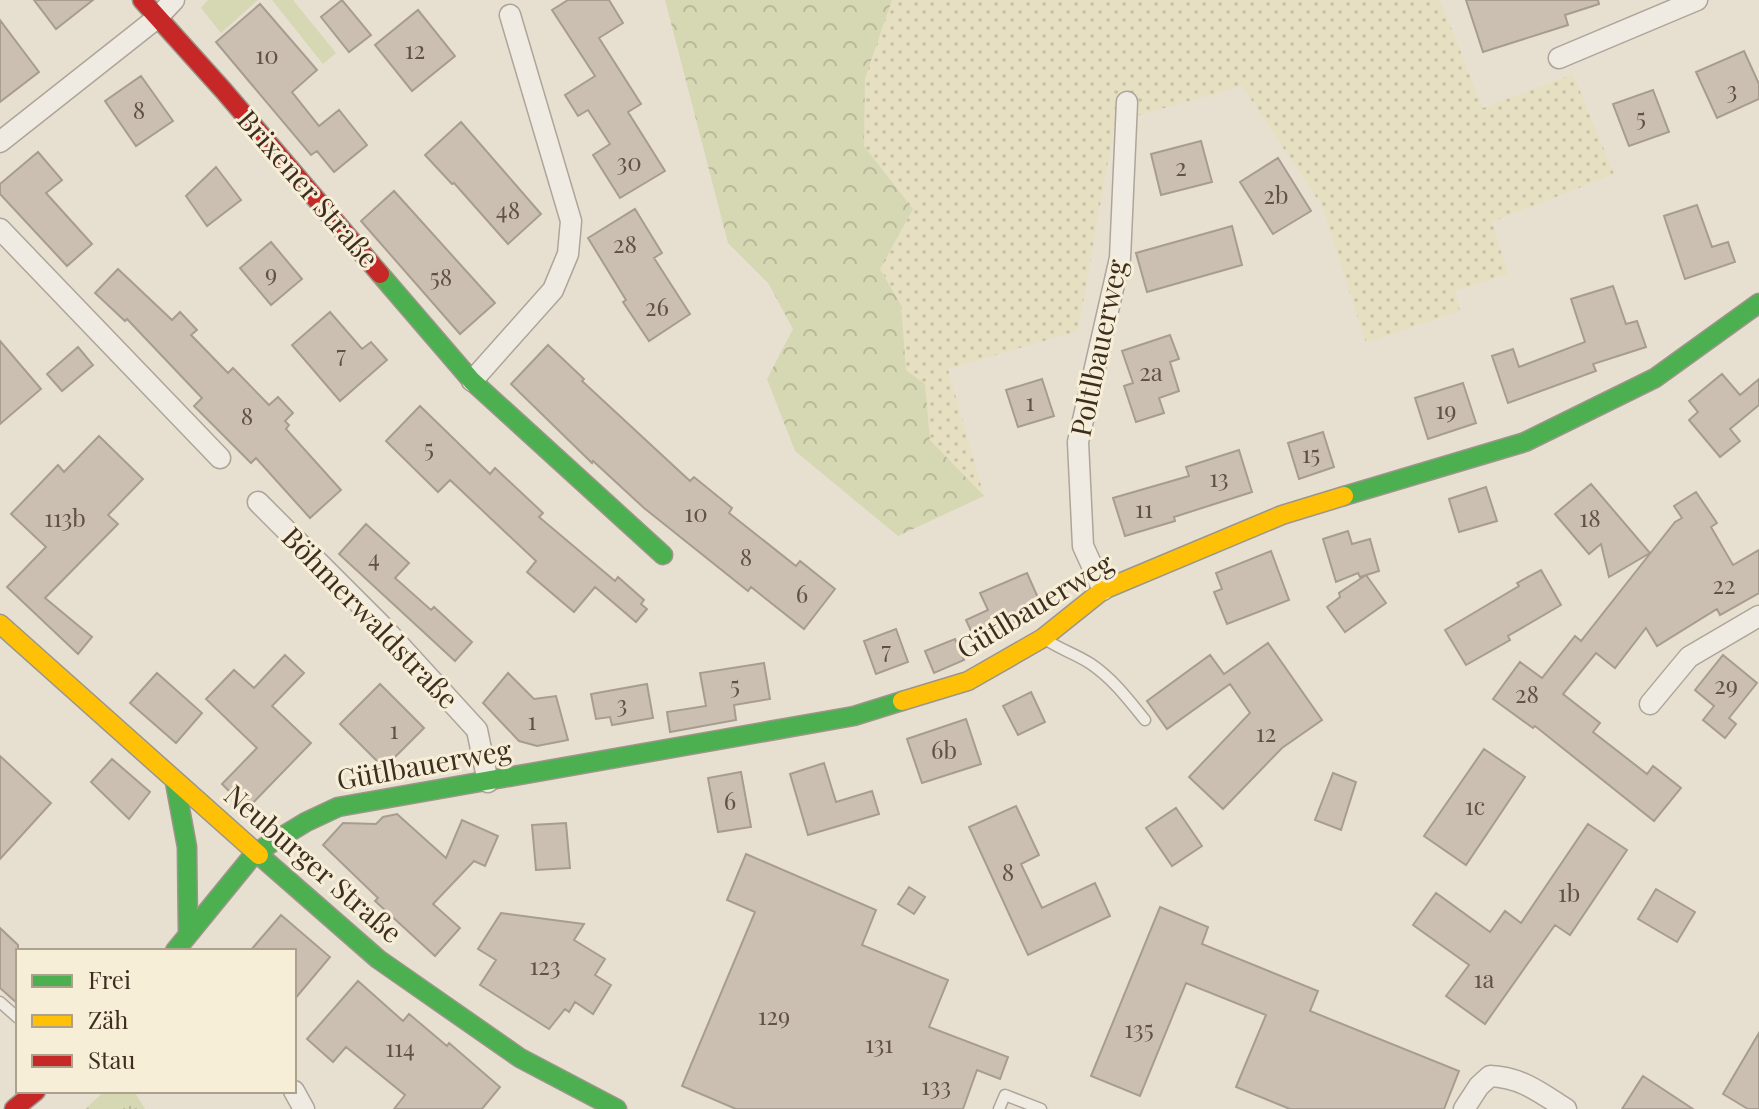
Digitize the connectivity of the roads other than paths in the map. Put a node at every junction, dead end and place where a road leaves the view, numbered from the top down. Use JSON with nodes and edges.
{"nodes":[{"id":1,"x":142,"y":0,"type":"edge"},
{"id":2,"x":174,"y":0,"type":"edge"},
{"id":3,"x":1697,"y":0,"type":"edge"},
{"id":4,"x":510,"y":15,"type":"dead end"},
{"id":5,"x":157,"y":18,"type":"junction"},
{"id":6,"x":1559,"y":58,"type":"dead end"},
{"id":7,"x":1127,"y":102,"type":"dead end"},
{"id":8,"x":0,"y":142,"type":"edge"},
{"id":9,"x":0,"y":229,"type":"edge"},
{"id":10,"x":1759,"y":303,"type":"edge"},
{"id":11,"x":472,"y":381,"type":"junction"},
{"id":12,"x":220,"y":458,"type":"dead end"},
{"id":13,"x":258,"y":502,"type":"dead end"},
{"id":14,"x":663,"y":555,"type":"dead end"},
{"id":15,"x":1103,"y":590,"type":"junction"},
{"id":16,"x":1759,"y":616,"type":"edge"},
{"id":17,"x":0,"y":624,"type":"edge"},
{"id":18,"x":1043,"y":638,"type":"junction"},
{"id":19,"x":1650,"y":704,"type":"dead end"},
{"id":20,"x":1145,"y":720,"type":"dead end"},
{"id":21,"x":175,"y":782,"type":"junction"},
{"id":22,"x":488,"y":782,"type":"junction"},
{"id":23,"x":255,"y":853,"type":"junction"},
{"id":24,"x":181,"y":945,"type":"edge"},
{"id":25,"x":0,"y":1002,"type":"edge"},
{"id":26,"x":16,"y":1016,"type":"edge"},
{"id":27,"x":33,"y":1093,"type":"edge"},
{"id":28,"x":11,"y":1107,"type":"edge"},
{"id":29,"x":617,"y":1109,"type":"edge"},
{"id":30,"x":999,"y":1109,"type":"edge"},
{"id":31,"x":1041,"y":1109,"type":"edge"},
{"id":32,"x":1464,"y":1109,"type":"edge"},
{"id":33,"x":1566,"y":1109,"type":"edge"}],
"edges":[{"from":1,"to":5,"type":"street","name":"Brixener Straße"},
{"from":2,"to":5,"type":"street"},
{"from":3,"to":6,"type":"street"},
{"from":4,"to":11,"type":"street"},
{"from":5,"to":8,"type":"street"},
{"from":5,"to":11,"type":"street","name":"Brixener Straße"},
{"from":7,"to":15,"type":"street","name":"Poltlbauerweg"},
{"from":9,"to":12,"type":"street"},
{"from":10,"to":15,"type":"street","name":"Gütlbauerweg"},
{"from":11,"to":14,"type":"street","name":"Brixener Straße"},
{"from":13,"to":22,"type":"street","name":"Böhmerwaldstraße"},
{"from":15,"to":18,"type":"street","name":"Gütlbauerweg"},
{"from":16,"to":19,"type":"street"},
{"from":17,"to":21,"type":"street","name":"Neuburger Straße"},
{"from":18,"to":20,"type":"lane"},
{"from":18,"to":22,"type":"street","name":"Gütlbauerweg"},
{"from":21,"to":23,"type":"street","name":"Neuburger Straße"},
{"from":21,"to":24,"type":"street"},
{"from":22,"to":23,"type":"street","name":"Gütlbauerweg"},
{"from":23,"to":24,"type":"street","name":"Gütlbauerweg"},
{"from":23,"to":29,"type":"street","name":"Neuburger Straße"},
{"from":25,"to":26,"type":"lane"},
{"from":27,"to":28,"type":"street"},
{"from":30,"to":31,"type":"lane"},
{"from":32,"to":33,"type":"street"}]}
